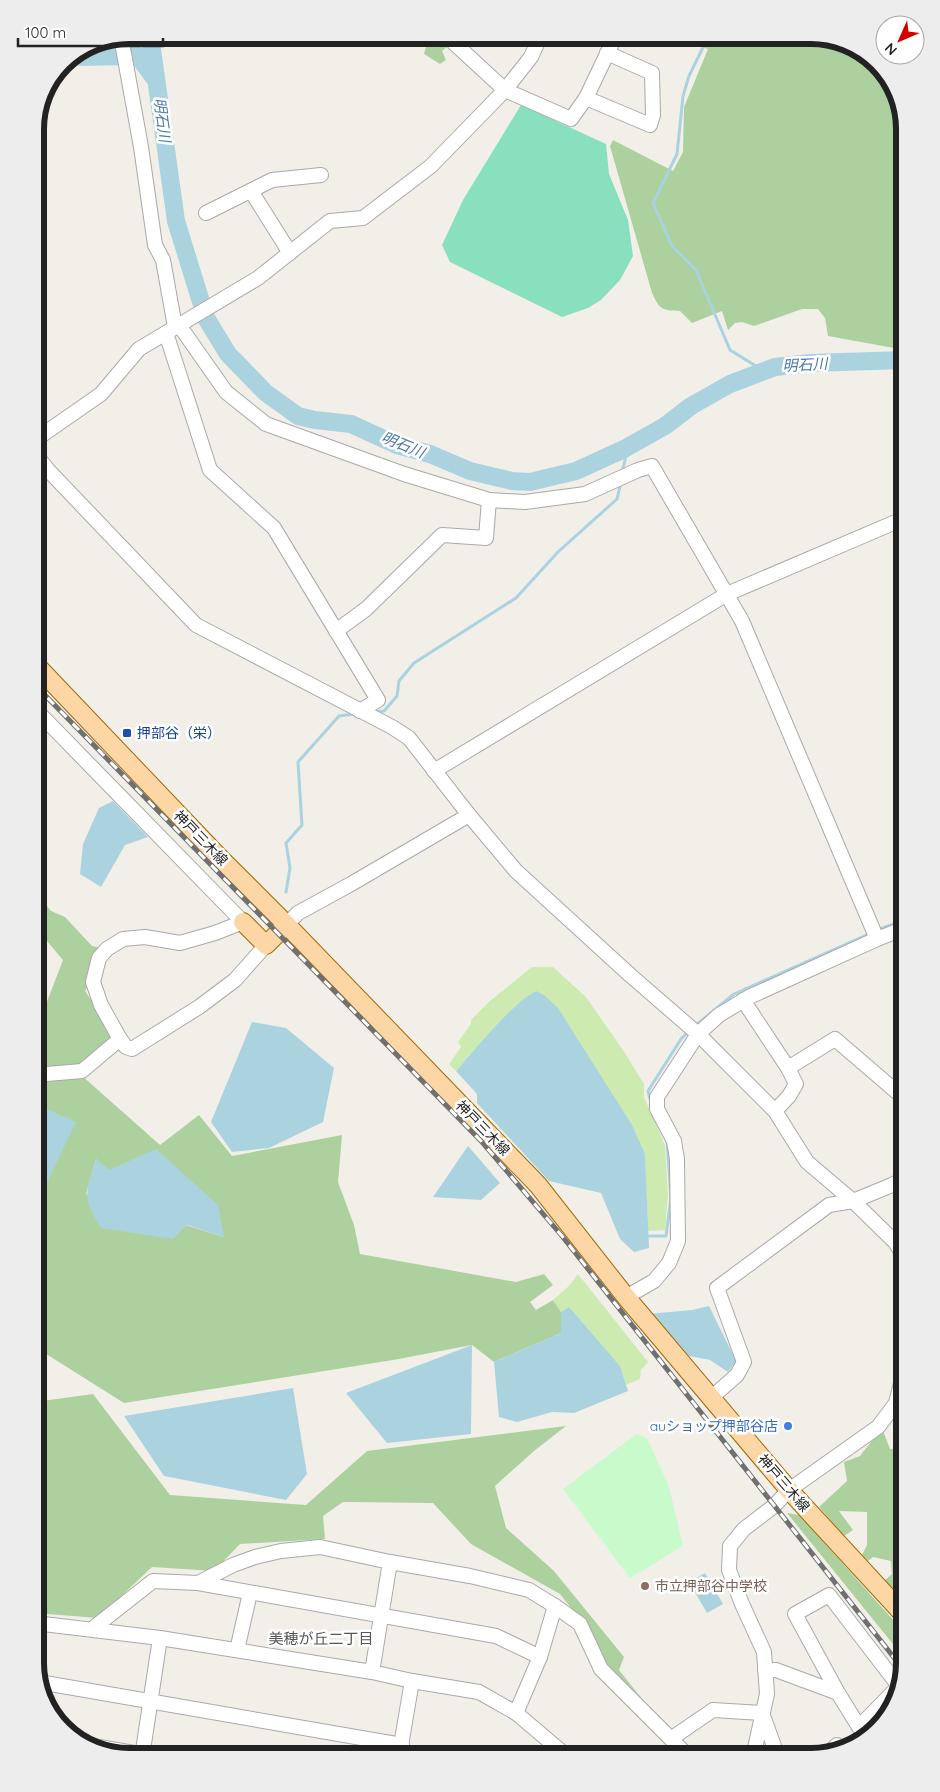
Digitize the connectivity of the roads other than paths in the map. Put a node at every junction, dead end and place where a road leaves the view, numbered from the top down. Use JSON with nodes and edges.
{"nodes":[{"id":1,"x":123,"y":44,"type":"edge"},
{"id":2,"x":455,"y":44,"type":"edge"},
{"id":3,"x":537,"y":44,"type":"edge"},
{"id":4,"x":612,"y":44,"type":"edge"},
{"id":5,"x":607,"y":53,"type":"junction"},
{"id":6,"x":506,"y":90,"type":"junction"},
{"id":7,"x":586,"y":98,"type":"junction"},
{"id":8,"x":320,"y":175,"type":"dead end"},
{"id":9,"x":251,"y":191,"type":"junction"},
{"id":10,"x":206,"y":212,"type":"dead end"},
{"id":11,"x":290,"y":253,"type":"junction"},
{"id":12,"x":174,"y":328,"type":"junction"},
{"id":13,"x":44,"y":434,"type":"edge"},
{"id":14,"x":44,"y":465,"type":"edge"},
{"id":15,"x":489,"y":500,"type":"junction"},
{"id":16,"x":896,"y":522,"type":"edge"},
{"id":17,"x":727,"y":594,"type":"junction"},
{"id":18,"x":336,"y":631,"type":"junction"},
{"id":19,"x":44,"y":673,"type":"edge"},
{"id":20,"x":360,"y":711,"type":"junction"},
{"id":21,"x":44,"y":719,"type":"edge"},
{"id":22,"x":434,"y":771,"type":"junction"},
{"id":23,"x":469,"y":815,"type":"junction"},
{"id":24,"x":243,"y":922,"type":"junction"},
{"id":25,"x":285,"y":926,"type":"junction"},
{"id":26,"x":896,"y":932,"type":"edge"},
{"id":27,"x":878,"y":939,"type":"junction"},
{"id":28,"x":266,"y":945,"type":"junction"},
{"id":29,"x":743,"y":1000,"type":"junction"},
{"id":30,"x":698,"y":1034,"type":"junction"},
{"id":31,"x":120,"y":1039,"type":"junction"},
{"id":32,"x":788,"y":1068,"type":"junction"},
{"id":33,"x":44,"y":1074,"type":"edge"},
{"id":34,"x":896,"y":1091,"type":"edge"},
{"id":35,"x":775,"y":1111,"type":"junction"},
{"id":36,"x":896,"y":1184,"type":"edge"},
{"id":37,"x":853,"y":1201,"type":"junction"},
{"id":38,"x":896,"y":1244,"type":"edge"},
{"id":39,"x":626,"y":1297,"type":"junction"},
{"id":40,"x":711,"y":1398,"type":"junction"},
{"id":41,"x":896,"y":1404,"type":"edge"},
{"id":42,"x":789,"y":1490,"type":"junction"},
{"id":43,"x":390,"y":1562,"type":"junction"},
{"id":44,"x":198,"y":1583,"type":"junction"},
{"id":45,"x":250,"y":1593,"type":"junction"},
{"id":46,"x":555,"y":1606,"type":"junction"},
{"id":47,"x":896,"y":1606,"type":"edge"},
{"id":48,"x":382,"y":1616,"type":"junction"},
{"id":49,"x":44,"y":1624,"type":"edge"},
{"id":50,"x":92,"y":1629,"type":"junction"},
{"id":51,"x":160,"y":1638,"type":"junction"},
{"id":52,"x":237,"y":1650,"type":"junction"},
{"id":53,"x":540,"y":1657,"type":"junction"},
{"id":54,"x":765,"y":1670,"type":"junction"},
{"id":55,"x":372,"y":1672,"type":"junction"},
{"id":56,"x":412,"y":1681,"type":"junction"},
{"id":57,"x":894,"y":1681,"type":"edge"},
{"id":58,"x":46,"y":1683,"type":"edge"},
{"id":59,"x":838,"y":1693,"type":"junction"},
{"id":60,"x":891,"y":1694,"type":"edge"},
{"id":61,"x":152,"y":1702,"type":"junction"},
{"id":62,"x":516,"y":1713,"type":"junction"},
{"id":63,"x":762,"y":1713,"type":"junction"},
{"id":64,"x":672,"y":1738,"type":"junction"},
{"id":65,"x":144,"y":1748,"type":"edge"},
{"id":66,"x":386,"y":1748,"type":"edge"},
{"id":67,"x":401,"y":1748,"type":"edge"},
{"id":68,"x":557,"y":1748,"type":"edge"},
{"id":69,"x":681,"y":1748,"type":"edge"},
{"id":70,"x":755,"y":1748,"type":"edge"},
{"id":71,"x":774,"y":1748,"type":"edge"}],
"edges":[{"from":1,"to":12,"type":"street"},
{"from":2,"to":6,"type":"street"},
{"from":3,"to":6,"type":"street"},
{"from":4,"to":5,"type":"street"},
{"from":5,"to":7,"type":"street"},
{"from":5,"to":7,"type":"street"},
{"from":6,"to":7,"type":"street"},
{"from":6,"to":11,"type":"street"},
{"from":8,"to":9,"type":"street"},
{"from":9,"to":10,"type":"street"},
{"from":9,"to":11,"type":"street"},
{"from":11,"to":12,"type":"street"},
{"from":12,"to":13,"type":"street"},
{"from":12,"to":15,"type":"street"},
{"from":12,"to":18,"type":"street"},
{"from":14,"to":20,"type":"street"},
{"from":15,"to":17,"type":"street"},
{"from":15,"to":18,"type":"street"},
{"from":16,"to":17,"type":"street"},
{"from":17,"to":22,"type":"street"},
{"from":17,"to":27,"type":"street"},
{"from":18,"to":20,"type":"street"},
{"from":19,"to":25,"type":"main road","name":"神戸三木線"},
{"from":20,"to":22,"type":"street"},
{"from":21,"to":24,"type":"street"},
{"from":22,"to":23,"type":"street"},
{"from":23,"to":25,"type":"street"},
{"from":23,"to":30,"type":"street"},
{"from":24,"to":28,"type":"main road"},
{"from":24,"to":31,"type":"street"},
{"from":25,"to":28,"type":"main road"},
{"from":25,"to":39,"type":"main road","name":"神戸三木線"},
{"from":26,"to":27,"type":"street"},
{"from":27,"to":29,"type":"street"},
{"from":28,"to":31,"type":"street"},
{"from":29,"to":30,"type":"street"},
{"from":29,"to":32,"type":"street"},
{"from":30,"to":35,"type":"street"},
{"from":30,"to":39,"type":"street"},
{"from":31,"to":33,"type":"street"},
{"from":32,"to":34,"type":"street"},
{"from":32,"to":35,"type":"street"},
{"from":35,"to":37,"type":"street"},
{"from":36,"to":37,"type":"street"},
{"from":37,"to":38,"type":"street"},
{"from":37,"to":40,"type":"street"},
{"from":39,"to":40,"type":"main road","name":"神戸三木線"},
{"from":40,"to":42,"type":"main road","name":"神戸三木線"},
{"from":41,"to":42,"type":"street"},
{"from":42,"to":47,"type":"main road","name":"神戸三木線"},
{"from":42,"to":54,"type":"street"},
{"from":43,"to":44,"type":"street"},
{"from":43,"to":46,"type":"street"},
{"from":43,"to":48,"type":"street"},
{"from":44,"to":45,"type":"street"},
{"from":44,"to":50,"type":"street"},
{"from":45,"to":48,"type":"street"},
{"from":45,"to":52,"type":"street"},
{"from":46,"to":53,"type":"street"},
{"from":46,"to":64,"type":"street"},
{"from":48,"to":53,"type":"street"},
{"from":48,"to":55,"type":"street"},
{"from":49,"to":50,"type":"street"},
{"from":50,"to":51,"type":"street"},
{"from":51,"to":52,"type":"street"},
{"from":51,"to":61,"type":"street"},
{"from":52,"to":55,"type":"street"},
{"from":53,"to":62,"type":"street"},
{"from":54,"to":59,"type":"street"},
{"from":54,"to":63,"type":"street"},
{"from":55,"to":56,"type":"street"},
{"from":56,"to":62,"type":"street"},
{"from":56,"to":67,"type":"street"},
{"from":57,"to":59,"type":"street"},
{"from":58,"to":61,"type":"street"},
{"from":59,"to":60,"type":"street"},
{"from":61,"to":65,"type":"street"},
{"from":61,"to":66,"type":"street"},
{"from":62,"to":68,"type":"street"},
{"from":63,"to":64,"type":"street"},
{"from":63,"to":70,"type":"street"},
{"from":63,"to":71,"type":"street"},
{"from":64,"to":69,"type":"street"}]}
